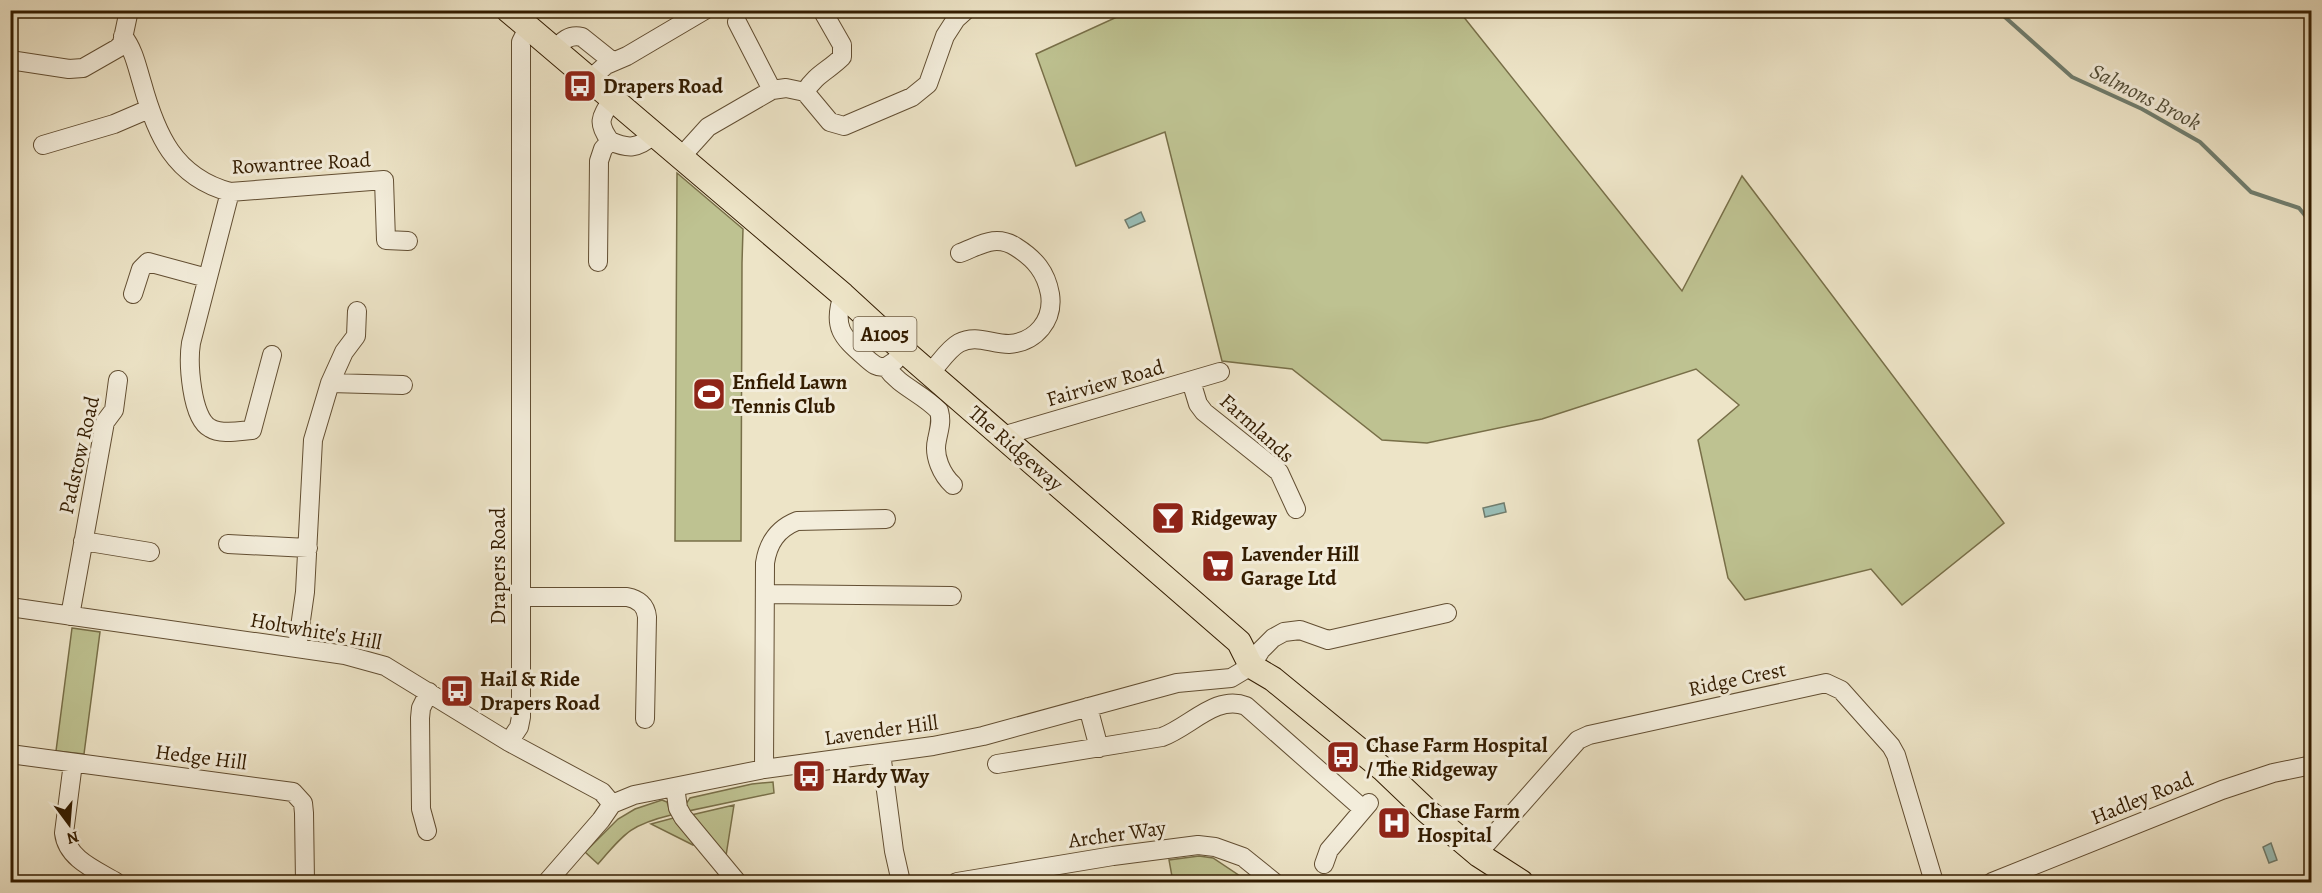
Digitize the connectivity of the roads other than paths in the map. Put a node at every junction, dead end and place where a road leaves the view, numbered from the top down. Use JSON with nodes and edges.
{"nodes":[{"id":1,"x":508,"y":10,"type":"edge"},
{"id":2,"x":705,"y":10,"type":"edge"},
{"id":3,"x":822,"y":10,"type":"edge"},
{"id":4,"x":966,"y":10,"type":"edge"},
{"id":5,"x":126,"y":12,"type":"edge"},
{"id":6,"x":737,"y":22,"type":"dead end"},
{"id":7,"x":528,"y":28,"type":"junction"},
{"id":8,"x":123,"y":36,"type":"junction"},
{"id":9,"x":554,"y":51,"type":"junction"},
{"id":10,"x":10,"y":60,"type":"edge"},
{"id":11,"x":612,"y":61,"type":"junction"},
{"id":12,"x":589,"y":80,"type":"junction"},
{"id":13,"x":772,"y":90,"type":"junction"},
{"id":14,"x":805,"y":92,"type":"junction"},
{"id":15,"x":612,"y":100,"type":"junction"},
{"id":16,"x":149,"y":109,"type":"junction"},
{"id":17,"x":653,"y":135,"type":"junction"},
{"id":18,"x":610,"y":141,"type":"junction"},
{"id":19,"x":43,"y":146,"type":"dead end"},
{"id":20,"x":680,"y":158,"type":"junction"},
{"id":21,"x":230,"y":192,"type":"junction"},
{"id":22,"x":408,"y":241,"type":"dead end"},
{"id":23,"x":960,"y":253,"type":"dead end"},
{"id":24,"x":598,"y":262,"type":"dead end"},
{"id":25,"x":207,"y":278,"type":"junction"},
{"id":26,"x":133,"y":294,"type":"dead end"},
{"id":27,"x":843,"y":295,"type":"junction"},
{"id":28,"x":357,"y":311,"type":"dead end"},
{"id":29,"x":904,"y":351,"type":"junction"},
{"id":30,"x":272,"y":355,"type":"dead end"},
{"id":31,"x":886,"y":367,"type":"junction"},
{"id":32,"x":1220,"y":372,"type":"dead end"},
{"id":33,"x":930,"y":373,"type":"junction"},
{"id":34,"x":118,"y":380,"type":"dead end"},
{"id":35,"x":1191,"y":381,"type":"junction"},
{"id":36,"x":330,"y":383,"type":"junction"},
{"id":37,"x":403,"y":385,"type":"dead end"},
{"id":38,"x":1002,"y":436,"type":"junction"},
{"id":39,"x":953,"y":485,"type":"dead end"},
{"id":40,"x":1296,"y":509,"type":"dead end"},
{"id":41,"x":886,"y":519,"type":"dead end"},
{"id":42,"x":83,"y":541,"type":"junction"},
{"id":43,"x":228,"y":544,"type":"dead end"},
{"id":44,"x":308,"y":548,"type":"junction"},
{"id":45,"x":150,"y":552,"type":"dead end"},
{"id":46,"x":765,"y":594,"type":"junction"},
{"id":47,"x":952,"y":596,"type":"dead end"},
{"id":48,"x":521,"y":597,"type":"junction"},
{"id":49,"x":10,"y":607,"type":"edge"},
{"id":50,"x":1447,"y":613,"type":"dead end"},
{"id":51,"x":70,"y":616,"type":"junction"},
{"id":52,"x":297,"y":648,"type":"junction"},
{"id":53,"x":1251,"y":666,"type":"junction"},
{"id":54,"x":429,"y":692,"type":"junction"},
{"id":55,"x":1088,"y":707,"type":"junction"},
{"id":56,"x":645,"y":719,"type":"dead end"},
{"id":57,"x":509,"y":742,"type":"junction"},
{"id":58,"x":1098,"y":748,"type":"junction"},
{"id":59,"x":881,"y":753,"type":"junction"},
{"id":60,"x":10,"y":754,"type":"edge"},
{"id":61,"x":72,"y":763,"type":"junction"},
{"id":62,"x":997,"y":764,"type":"dead end"},
{"id":63,"x":2312,"y":765,"type":"edge"},
{"id":64,"x":764,"y":769,"type":"junction"},
{"id":65,"x":675,"y":787,"type":"junction"},
{"id":66,"x":612,"y":804,"type":"junction"},
{"id":67,"x":427,"y":831,"type":"dead end"},
{"id":68,"x":1479,"y":855,"type":"junction"},
{"id":69,"x":1324,"y":864,"type":"dead end"},
{"id":70,"x":1054,"y":874,"type":"edge"},
{"id":71,"x":117,"y":882,"type":"edge"},
{"id":72,"x":305,"y":882,"type":"edge"},
{"id":73,"x":547,"y":882,"type":"edge"},
{"id":74,"x":737,"y":882,"type":"edge"},
{"id":75,"x":901,"y":882,"type":"edge"},
{"id":76,"x":957,"y":882,"type":"edge"},
{"id":77,"x":1274,"y":882,"type":"edge"},
{"id":78,"x":1521,"y":882,"type":"edge"},
{"id":79,"x":1934,"y":882,"type":"edge"},
{"id":80,"x":1992,"y":882,"type":"edge"}],
"edges":[{"from":1,"to":7,"type":"main road","name":"The Ridgeway","number":"A1005"},
{"from":2,"to":11,"type":"street"},
{"from":3,"to":14,"type":"street"},
{"from":4,"to":14,"type":"street"},
{"from":5,"to":8,"type":"street"},
{"from":6,"to":13,"type":"street"},
{"from":7,"to":9,"type":"main road","name":"The Ridgeway","number":"A1005"},
{"from":7,"to":48,"type":"street","name":"Drapers Road"},
{"from":8,"to":10,"type":"street"},
{"from":8,"to":16,"type":"street","name":"Rowantree Road"},
{"from":9,"to":11,"type":"street"},
{"from":9,"to":12,"type":"main road","name":"The Ridgeway","number":"A1005"},
{"from":11,"to":12,"type":"street"},
{"from":12,"to":15,"type":"main road","name":"The Ridgeway","number":"A1005"},
{"from":13,"to":14,"type":"street"},
{"from":13,"to":20,"type":"street"},
{"from":15,"to":17,"type":"main road","name":"The Ridgeway","number":"A1005"},
{"from":15,"to":18,"type":"street"},
{"from":16,"to":19,"type":"street"},
{"from":16,"to":21,"type":"street","name":"Rowantree Road"},
{"from":17,"to":18,"type":"street"},
{"from":17,"to":20,"type":"main road","name":"The Ridgeway","number":"A1005"},
{"from":18,"to":24,"type":"street"},
{"from":20,"to":27,"type":"main road","name":"The Ridgeway","number":"A1005"},
{"from":21,"to":22,"type":"street","name":"Rowantree Road"},
{"from":21,"to":25,"type":"street"},
{"from":23,"to":33,"type":"street"},
{"from":25,"to":26,"type":"street"},
{"from":25,"to":30,"type":"street"},
{"from":27,"to":29,"type":"main road","name":"The Ridgeway","number":"A1005"},
{"from":27,"to":31,"type":"street"},
{"from":28,"to":36,"type":"street"},
{"from":29,"to":31,"type":"street"},
{"from":29,"to":33,"type":"main road","name":"The Ridgeway","number":"A1005"},
{"from":31,"to":39,"type":"street"},
{"from":32,"to":35,"type":"street","name":"Fairview Road"},
{"from":33,"to":38,"type":"main road","name":"The Ridgeway","number":"A1005"},
{"from":34,"to":42,"type":"street","name":"Padstow Road"},
{"from":35,"to":38,"type":"street","name":"Fairview Road"},
{"from":35,"to":40,"type":"street","name":"Farmlands"},
{"from":36,"to":37,"type":"street"},
{"from":36,"to":44,"type":"street"},
{"from":38,"to":53,"type":"main road","name":"The Ridgeway","number":"A1005"},
{"from":41,"to":46,"type":"street"},
{"from":42,"to":45,"type":"street","name":"Padstow Road"},
{"from":42,"to":51,"type":"street","name":"Padstow Road"},
{"from":43,"to":44,"type":"street"},
{"from":44,"to":52,"type":"street"},
{"from":46,"to":47,"type":"street"},
{"from":46,"to":64,"type":"street"},
{"from":48,"to":56,"type":"street"},
{"from":48,"to":57,"type":"street","name":"Drapers Road"},
{"from":49,"to":51,"type":"street","name":"Holtwhite's Hill"},
{"from":50,"to":53,"type":"street"},
{"from":51,"to":52,"type":"street","name":"Holtwhite's Hill"},
{"from":52,"to":54,"type":"street","name":"Holtwhite's Hill"},
{"from":53,"to":55,"type":"street","name":"Lavender Hill"},
{"from":53,"to":68,"type":"main road","name":"The Ridgeway","number":"A1005"},
{"from":54,"to":57,"type":"street","name":"Holtwhite's Hill"},
{"from":54,"to":67,"type":"street"},
{"from":55,"to":58,"type":"street"},
{"from":55,"to":59,"type":"street","name":"Lavender Hill"},
{"from":57,"to":66,"type":"street","name":"Holtwhite's Hill"},
{"from":58,"to":62,"type":"street"},
{"from":58,"to":69,"type":"street"},
{"from":59,"to":64,"type":"street","name":"Lavender Hill"},
{"from":59,"to":75,"type":"street"},
{"from":60,"to":61,"type":"street","name":"Hedge Hill"},
{"from":61,"to":71,"type":"street"},
{"from":61,"to":72,"type":"street","name":"Hedge Hill"},
{"from":63,"to":80,"type":"street","name":"Hadley Road"},
{"from":64,"to":65,"type":"street","name":"Lavender Hill"},
{"from":65,"to":66,"type":"street","name":"Lavender Hill"},
{"from":65,"to":74,"type":"street"},
{"from":66,"to":73,"type":"street"},
{"from":68,"to":78,"type":"main road","name":"The Ridgeway","number":"A1005"},
{"from":68,"to":79,"type":"street","name":"Ridge Crest"},
{"from":70,"to":76,"type":"street","name":"Archer Way"},
{"from":70,"to":77,"type":"street","name":"Archer Way"}]}
